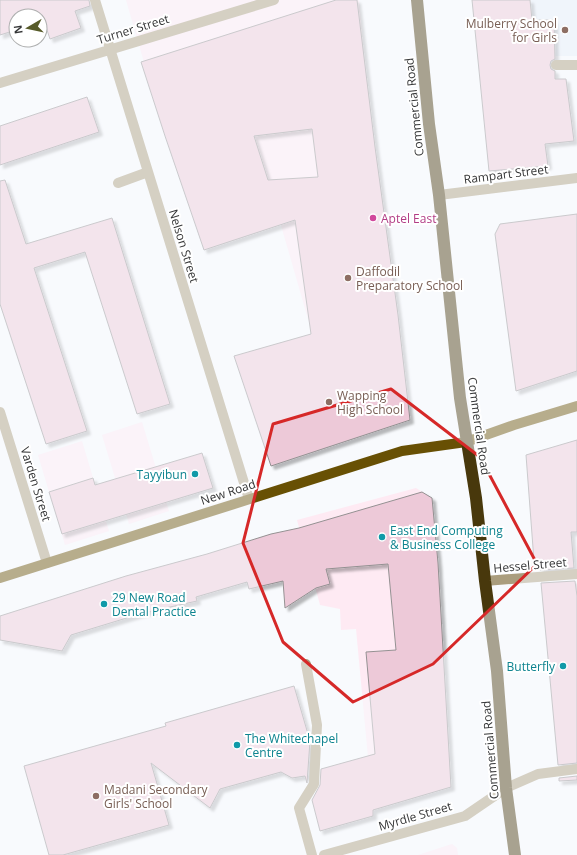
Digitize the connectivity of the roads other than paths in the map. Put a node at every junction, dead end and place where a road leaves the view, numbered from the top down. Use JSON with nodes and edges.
{"nodes":[{"id":1,"x":95,"y":0,"type":"edge"},
{"id":2,"x":274,"y":0,"type":"edge"},
{"id":3,"x":417,"y":0,"type":"edge"},
{"id":4,"x":110,"y":50,"type":"junction"},
{"id":5,"x":556,"y":65,"type":"dead end"},
{"id":6,"x":577,"y":65,"type":"edge"},
{"id":7,"x":0,"y":83,"type":"edge"},
{"id":8,"x":148,"y":172,"type":"junction"},
{"id":9,"x":577,"y":178,"type":"edge"},
{"id":10,"x":118,"y":183,"type":"dead end"},
{"id":11,"x":439,"y":195,"type":"junction"},
{"id":12,"x":577,"y":406,"type":"edge"},
{"id":13,"x":0,"y":412,"type":"edge"},
{"id":14,"x":466,"y":442,"type":"junction"},
{"id":15,"x":249,"y":499,"type":"junction"},
{"id":16,"x":47,"y":563,"type":"junction"},
{"id":17,"x":577,"y":574,"type":"edge"},
{"id":18,"x":0,"y":578,"type":"edge"},
{"id":19,"x":485,"y":581,"type":"junction"},
{"id":20,"x":306,"y":664,"type":"dead end"},
{"id":21,"x":577,"y":769,"type":"edge"},
{"id":22,"x":506,"y":788,"type":"junction"},
{"id":23,"x":312,"y":855,"type":"edge"},
{"id":24,"x":324,"y":855,"type":"edge"},
{"id":25,"x":515,"y":855,"type":"edge"}],
"edges":[{"from":1,"to":4,"type":"street","name":"Nelson Street"},
{"from":2,"to":4,"type":"street","name":"Turner Street"},
{"from":3,"to":11,"type":"highway","name":"Commercial Road"},
{"from":4,"to":7,"type":"street","name":"Turner Street"},
{"from":4,"to":8,"type":"street","name":"Nelson Street"},
{"from":5,"to":6,"type":"street"},
{"from":8,"to":10,"type":"street"},
{"from":8,"to":15,"type":"street","name":"Nelson Street"},
{"from":9,"to":11,"type":"street","name":"Rampart Street"},
{"from":11,"to":14,"type":"highway","name":"Commercial Road"},
{"from":12,"to":14,"type":"main road","name":"New Road"},
{"from":13,"to":16,"type":"street","name":"Varden Street"},
{"from":14,"to":15,"type":"main road","name":"New Road"},
{"from":14,"to":19,"type":"highway","name":"Commercial Road"},
{"from":15,"to":16,"type":"main road","name":"New Road"},
{"from":16,"to":18,"type":"main road","name":"New Road"},
{"from":17,"to":19,"type":"street","name":"Hessel Street"},
{"from":19,"to":22,"type":"highway","name":"Commercial Road"},
{"from":20,"to":23,"type":"street"},
{"from":21,"to":22,"type":"street","name":"Myrdle Street"},
{"from":22,"to":24,"type":"street","name":"Myrdle Street"},
{"from":22,"to":25,"type":"highway","name":"Commercial Road"}]}
